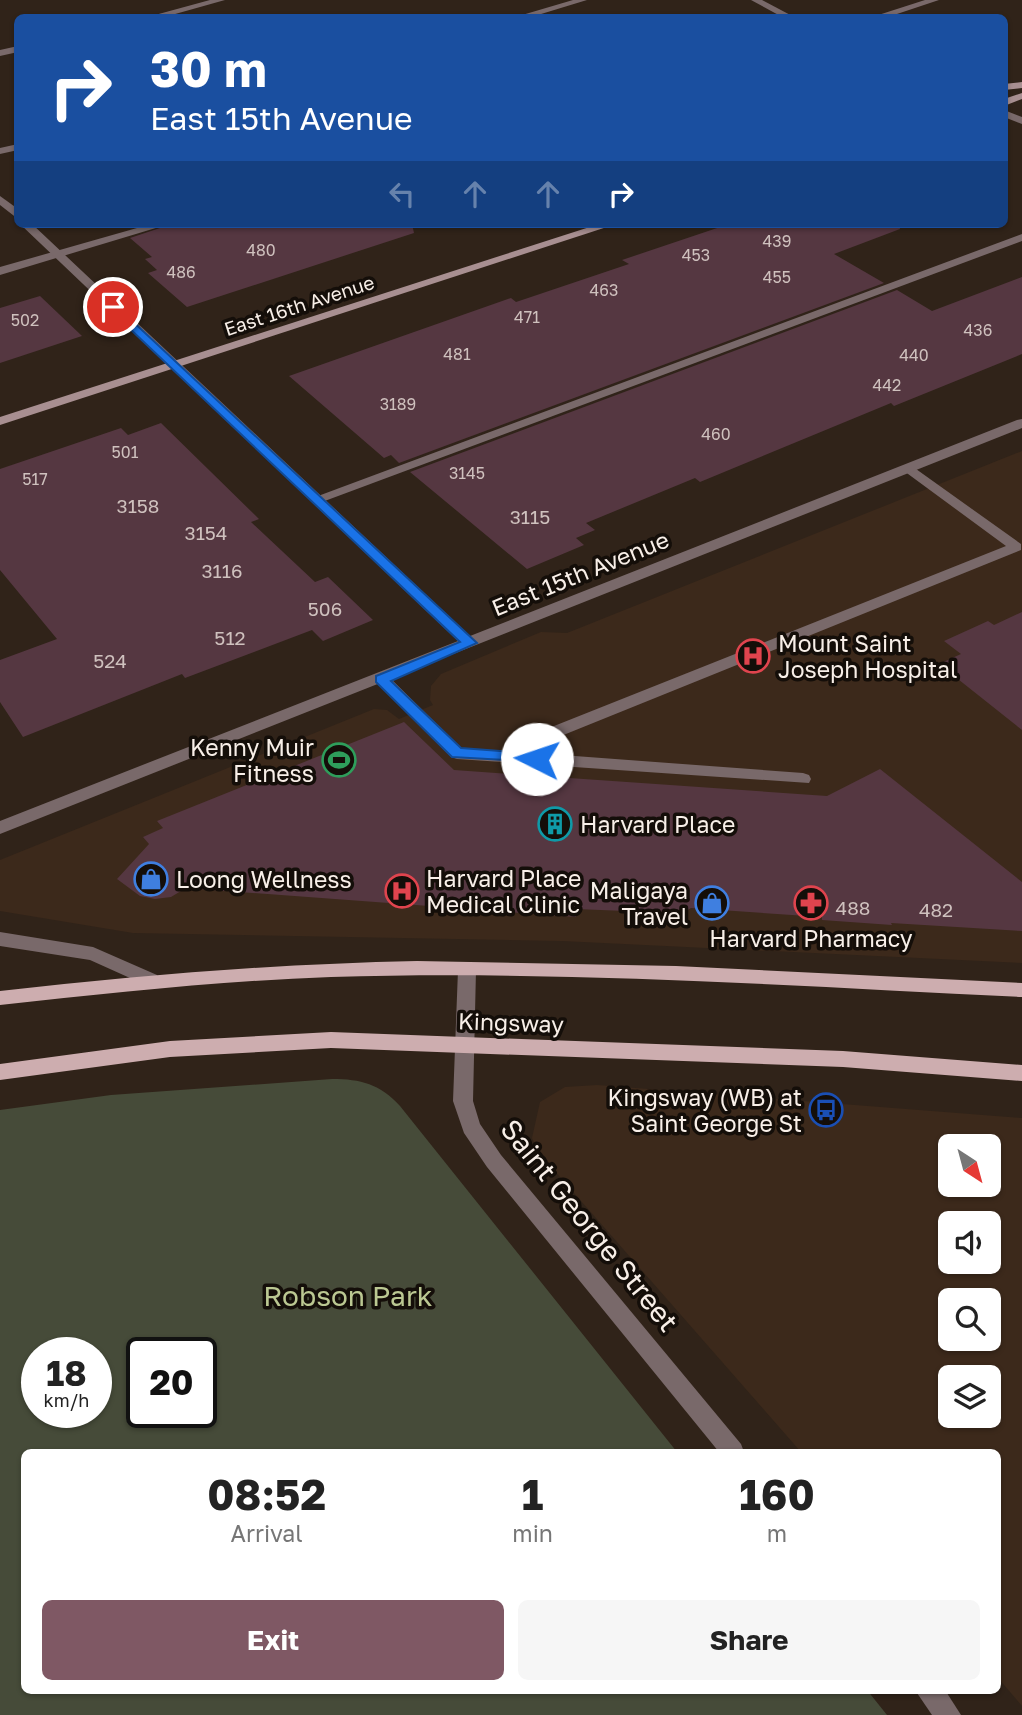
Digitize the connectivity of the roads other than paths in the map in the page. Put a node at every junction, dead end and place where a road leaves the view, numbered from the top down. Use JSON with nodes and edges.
{"nodes":[{"id":1,"x":221,"y":0,"type":"edge"},
{"id":2,"x":583,"y":0,"type":"edge"},
{"id":3,"x":755,"y":0,"type":"edge"},
{"id":4,"x":935,"y":0,"type":"edge"},
{"id":5,"x":164,"y":14,"type":"edge"},
{"id":6,"x":531,"y":14,"type":"edge"},
{"id":7,"x":784,"y":14,"type":"edge"},
{"id":8,"x":887,"y":14,"type":"edge"},
{"id":9,"x":0,"y":200,"type":"edge"},
{"id":10,"x":14,"y":212,"type":"edge"},
{"id":11,"x":30,"y":228,"type":"edge"},
{"id":12,"x":149,"y":228,"type":"edge"},
{"id":13,"x":598,"y":228,"type":"edge"},
{"id":14,"x":1022,"y":237,"type":"edge"},
{"id":15,"x":57,"y":254,"type":"junction"},
{"id":16,"x":0,"y":271,"type":"edge"},
{"id":17,"x":174,"y":365,"type":"junction"},
{"id":18,"x":0,"y":421,"type":"edge"},
{"id":19,"x":1022,"y":423,"type":"edge"},
{"id":20,"x":909,"y":468,"type":"junction"},
{"id":21,"x":317,"y":499,"type":"junction"},
{"id":22,"x":470,"y":643,"type":"junction"},
{"id":23,"x":381,"y":679,"type":"junction"},
{"id":24,"x":537,"y":759,"type":"junction"},
{"id":25,"x":803,"y":779,"type":"dead end"},
{"id":26,"x":0,"y":828,"type":"edge"},
{"id":27,"x":0,"y":939,"type":"edge"},
{"id":28,"x":467,"y":970,"type":"junction"},
{"id":29,"x":150,"y":980,"type":"junction"},
{"id":30,"x":1022,"y":990,"type":"edge"},
{"id":31,"x":0,"y":998,"type":"edge"},
{"id":32,"x":464,"y":1045,"type":"junction"},
{"id":33,"x":0,"y":1072,"type":"edge"},
{"id":34,"x":1022,"y":1073,"type":"edge"},
{"id":35,"x":731,"y":1449,"type":"edge"},
{"id":36,"x":931,"y":1694,"type":"edge"},
{"id":37,"x":948,"y":1715,"type":"edge"}],
"edges":[{"from":1,"to":5,"type":"street"},
{"from":2,"to":6,"type":"street"},
{"from":3,"to":7,"type":"street"},
{"from":4,"to":8,"type":"street"},
{"from":9,"to":10,"type":"street"},
{"from":11,"to":15,"type":"street"},
{"from":12,"to":15,"type":"street"},
{"from":13,"to":17,"type":"street","name":"East 16th Avenue"},
{"from":14,"to":21,"type":"street"},
{"from":15,"to":16,"type":"street"},
{"from":15,"to":17,"type":"street"},
{"from":17,"to":18,"type":"street","name":"East 16th Avenue"},
{"from":17,"to":21,"type":"street"},
{"from":19,"to":20,"type":"street","name":"East 15th Avenue"},
{"from":20,"to":22,"type":"street","name":"East 15th Avenue"},
{"from":20,"to":24,"type":"street"},
{"from":21,"to":22,"type":"street"},
{"from":22,"to":23,"type":"street","name":"East 15th Avenue"},
{"from":23,"to":24,"type":"street"},
{"from":23,"to":26,"type":"street","name":"East 15th Avenue"},
{"from":24,"to":25,"type":"street"},
{"from":27,"to":29,"type":"street"},
{"from":28,"to":29,"type":"main road"},
{"from":28,"to":30,"type":"main road"},
{"from":28,"to":32,"type":"street","name":"Saint George Street"},
{"from":29,"to":31,"type":"main road"},
{"from":32,"to":33,"type":"main road","name":"Kingsway"},
{"from":32,"to":34,"type":"main road","name":"Kingsway"},
{"from":32,"to":35,"type":"street","name":"Saint George Street"},
{"from":36,"to":37,"type":"street"}]}
